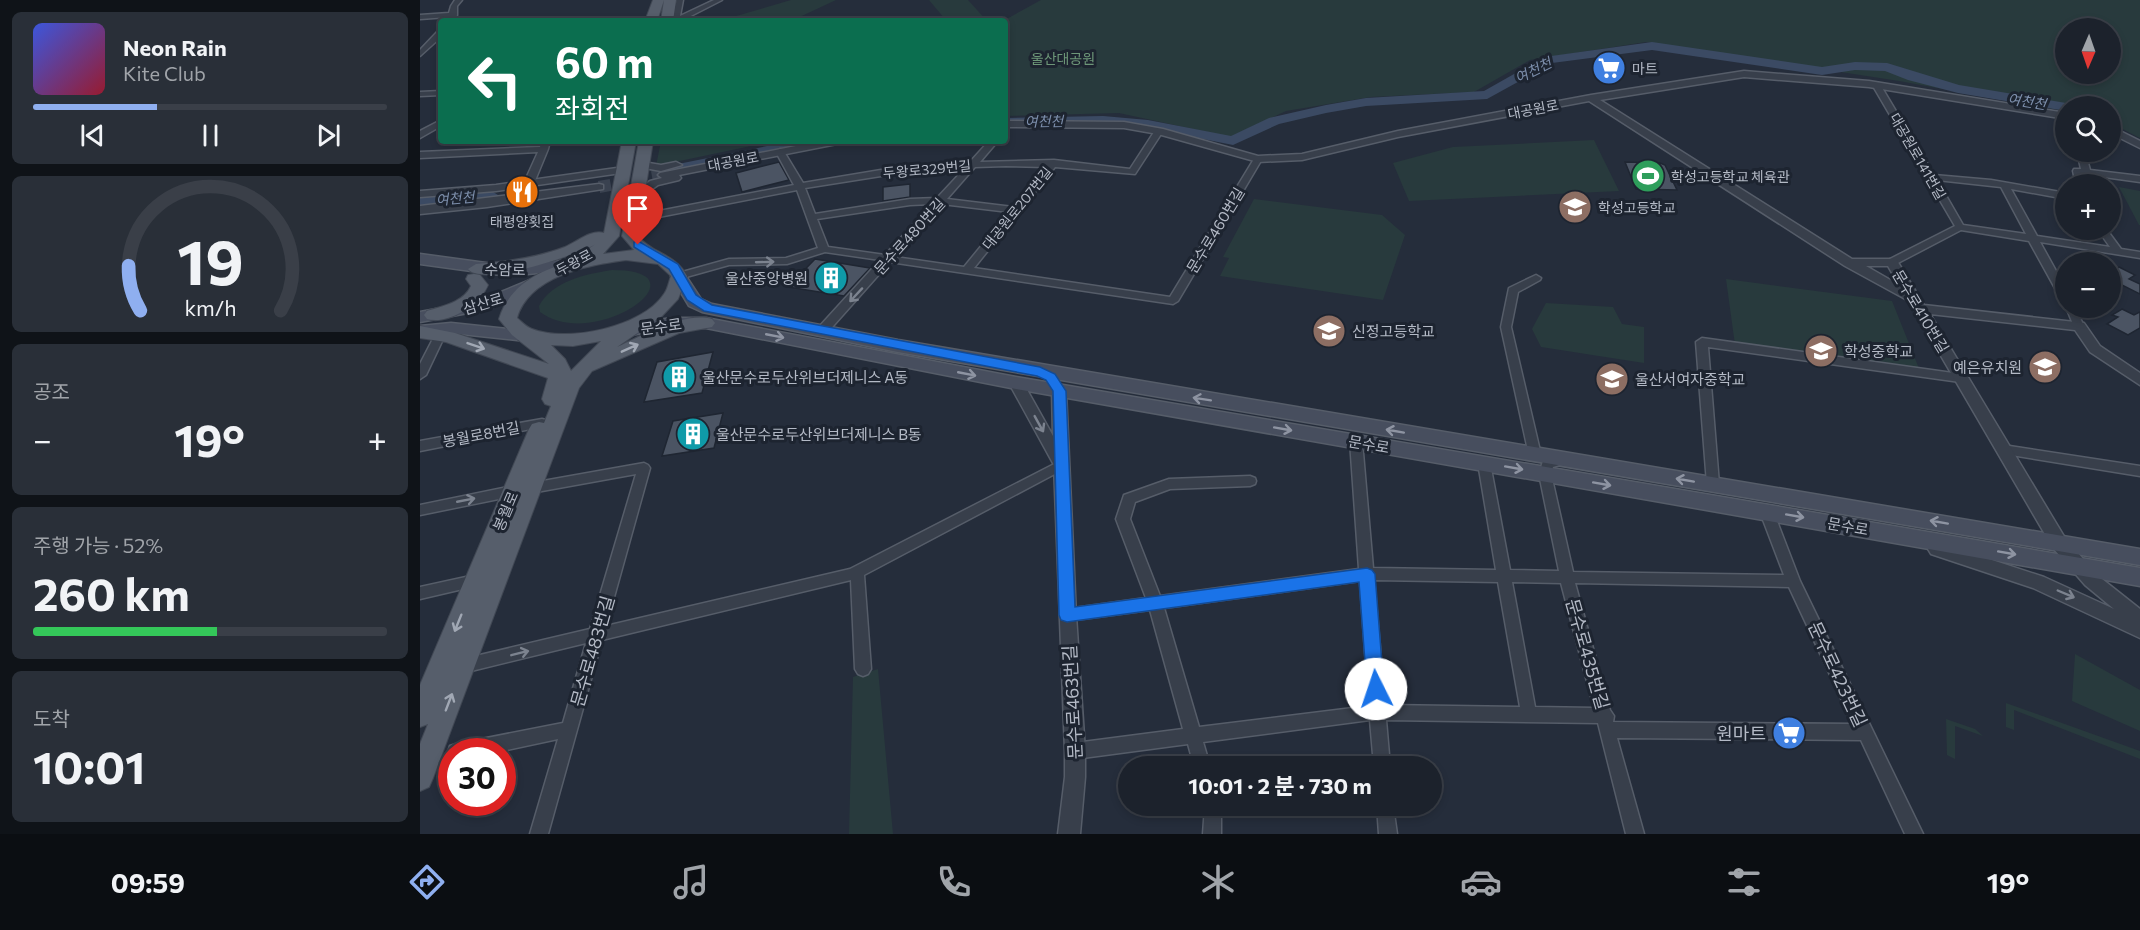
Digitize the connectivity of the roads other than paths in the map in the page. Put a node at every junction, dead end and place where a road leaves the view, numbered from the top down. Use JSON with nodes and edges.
{"nodes":[{"id":1,"x":459,"y":0,"type":"edge"},
{"id":2,"x":659,"y":0,"type":"edge"},
{"id":3,"x":670,"y":0,"type":"edge"},
{"id":4,"x":680,"y":0,"type":"edge"},
{"id":5,"x":719,"y":0,"type":"edge"},
{"id":6,"x":420,"y":17,"type":"edge"},
{"id":7,"x":452,"y":18,"type":"edge"},
{"id":8,"x":652,"y":18,"type":"edge"},
{"id":9,"x":667,"y":18,"type":"edge"},
{"id":10,"x":676,"y":18,"type":"edge"},
{"id":11,"x":681,"y":18,"type":"edge"},
{"id":12,"x":438,"y":36,"type":"edge"},
{"id":13,"x":420,"y":54,"type":"edge"},
{"id":14,"x":1877,"y":86,"type":"junction"},
{"id":15,"x":438,"y":93,"type":"edge"},
{"id":16,"x":420,"y":94,"type":"edge"},
{"id":17,"x":1591,"y":98,"type":"junction"},
{"id":18,"x":2055,"y":114,"type":"edge"},
{"id":19,"x":438,"y":125,"type":"edge"},
{"id":20,"x":1008,"y":125,"type":"edge"},
{"id":21,"x":1159,"y":131,"type":"junction"},
{"id":22,"x":420,"y":135,"type":"edge"},
{"id":23,"x":2121,"y":135,"type":"edge"},
{"id":24,"x":628,"y":144,"type":"edge"},
{"id":25,"x":646,"y":144,"type":"edge"},
{"id":26,"x":821,"y":144,"type":"edge"},
{"id":27,"x":991,"y":144,"type":"edge"},
{"id":28,"x":545,"y":145,"type":"edge"},
{"id":29,"x":2140,"y":145,"type":"edge"},
{"id":30,"x":780,"y":152,"type":"junction"},
{"id":31,"x":420,"y":155,"type":"edge"},
{"id":32,"x":1258,"y":159,"type":"junction"},
{"id":33,"x":2084,"y":162,"type":"edge"},
{"id":34,"x":1054,"y":163,"type":"junction"},
{"id":35,"x":974,"y":164,"type":"junction"},
{"id":36,"x":643,"y":165,"type":"junction"},
{"id":37,"x":624,"y":170,"type":"junction"},
{"id":38,"x":2086,"y":171,"type":"junction"},
{"id":39,"x":663,"y":173,"type":"junction"},
{"id":40,"x":2078,"y":174,"type":"edge"},
{"id":41,"x":1930,"y":177,"type":"junction"},
{"id":42,"x":2140,"y":179,"type":"edge"},
{"id":43,"x":529,"y":183,"type":"junction"},
{"id":44,"x":2004,"y":185,"type":"junction"},
{"id":45,"x":801,"y":187,"type":"junction"},
{"id":46,"x":482,"y":189,"type":"junction"},
{"id":47,"x":621,"y":189,"type":"junction"},
{"id":48,"x":420,"y":194,"type":"edge"},
{"id":49,"x":2055,"y":194,"type":"edge"},
{"id":50,"x":638,"y":196,"type":"junction"},
{"id":51,"x":941,"y":201,"type":"junction"},
{"id":52,"x":496,"y":203,"type":"junction"},
{"id":53,"x":420,"y":210,"type":"edge"},
{"id":54,"x":1016,"y":210,"type":"junction"},
{"id":55,"x":811,"y":217,"type":"junction"},
{"id":56,"x":614,"y":219,"type":"junction"},
{"id":57,"x":633,"y":219,"type":"junction"},
{"id":58,"x":1960,"y":227,"type":"junction"},
{"id":59,"x":2035,"y":240,"type":"junction"},
{"id":60,"x":2110,"y":240,"type":"edge"},
{"id":61,"x":824,"y":249,"type":"junction"},
{"id":62,"x":2118,"y":252,"type":"joint"},
{"id":63,"x":2121,"y":252,"type":"edge"},
{"id":64,"x":2140,"y":255,"type":"edge"},
{"id":65,"x":660,"y":258,"type":"junction"},
{"id":66,"x":889,"y":258,"type":"junction"},
{"id":67,"x":420,"y":259,"type":"edge"},
{"id":68,"x":590,"y":261,"type":"junction"},
{"id":69,"x":1892,"y":262,"type":"junction"},
{"id":70,"x":1849,"y":263,"type":"junction"},
{"id":71,"x":569,"y":265,"type":"junction"},
{"id":72,"x":420,"y":269,"type":"edge"},
{"id":73,"x":968,"y":269,"type":"junction"},
{"id":74,"x":475,"y":274,"type":"junction"},
{"id":75,"x":679,"y":276,"type":"junction"},
{"id":76,"x":1536,"y":278,"type":"dead end"},
{"id":77,"x":2055,"y":278,"type":"edge"},
{"id":78,"x":543,"y":279,"type":"junction"},
{"id":79,"x":1918,"y":304,"type":"junction"},
{"id":80,"x":427,"y":316,"type":"edge"},
{"id":81,"x":2075,"y":318,"type":"edge"},
{"id":82,"x":517,"y":320,"type":"junction"},
{"id":83,"x":706,"y":323,"type":"junction"},
{"id":84,"x":2079,"y":326,"type":"junction"},
{"id":85,"x":632,"y":327,"type":"junction"},
{"id":86,"x":822,"y":331,"type":"junction"},
{"id":87,"x":420,"y":332,"type":"edge"},
{"id":88,"x":440,"y":335,"type":"junction"},
{"id":89,"x":1040,"y":372,"type":"junction"},
{"id":90,"x":420,"y":375,"type":"edge"},
{"id":91,"x":569,"y":376,"type":"junction"},
{"id":92,"x":1960,"y":378,"type":"junction"},
{"id":93,"x":2140,"y":380,"type":"edge"},
{"id":94,"x":1016,"y":383,"type":"junction"},
{"id":95,"x":1109,"y":383,"type":"junction"},
{"id":96,"x":1059,"y":391,"type":"junction"},
{"id":97,"x":1155,"y":399,"type":"junction"},
{"id":98,"x":550,"y":413,"type":"junction"},
{"id":99,"x":1356,"y":441,"type":"junction"},
{"id":100,"x":420,"y":446,"type":"edge"},
{"id":101,"x":1437,"y":447,"type":"junction"},
{"id":102,"x":2003,"y":450,"type":"junction"},
{"id":103,"x":1535,"y":454,"type":"junction"},
{"id":104,"x":1566,"y":460,"type":"junction"},
{"id":105,"x":1484,"y":463,"type":"junction"},
{"id":106,"x":1062,"y":465,"type":"junction"},
{"id":107,"x":2140,"y":471,"type":"edge"},
{"id":108,"x":1545,"y":474,"type":"junction"},
{"id":109,"x":1251,"y":481,"type":"dead end"},
{"id":110,"x":1713,"y":484,"type":"junction"},
{"id":111,"x":522,"y":490,"type":"junction"},
{"id":112,"x":420,"y":510,"type":"edge"},
{"id":113,"x":1767,"y":512,"type":"junction"},
{"id":114,"x":1871,"y":529,"type":"junction"},
{"id":115,"x":2059,"y":543,"type":"junction"},
{"id":116,"x":2140,"y":558,"type":"edge"},
{"id":117,"x":2076,"y":565,"type":"junction"},
{"id":118,"x":857,"y":572,"type":"junction"},
{"id":119,"x":1367,"y":574,"type":"junction"},
{"id":120,"x":1505,"y":577,"type":"junction"},
{"id":121,"x":2140,"y":577,"type":"edge"},
{"id":122,"x":1567,"y":578,"type":"junction"},
{"id":123,"x":475,"y":581,"type":"junction"},
{"id":124,"x":1793,"y":581,"type":"junction"},
{"id":125,"x":420,"y":593,"type":"edge"},
{"id":126,"x":1155,"y":603,"type":"junction"},
{"id":127,"x":1067,"y":615,"type":"junction"},
{"id":128,"x":2140,"y":620,"type":"edge"},
{"id":129,"x":2140,"y":630,"type":"edge"},
{"id":130,"x":597,"y":634,"type":"junction"},
{"id":131,"x":463,"y":666,"type":"junction"},
{"id":132,"x":863,"y":669,"type":"dead end"},
{"id":133,"x":428,"y":676,"type":"edge"},
{"id":134,"x":1377,"y":712,"type":"junction"},
{"id":135,"x":1529,"y":714,"type":"junction"},
{"id":136,"x":420,"y":715,"type":"edge"},
{"id":137,"x":1607,"y":723,"type":"junction"},
{"id":138,"x":570,"y":729,"type":"junction"},
{"id":139,"x":1865,"y":732,"type":"junction"},
{"id":140,"x":1193,"y":734,"type":"junction"},
{"id":141,"x":445,"y":738,"type":"edge"},
{"id":142,"x":516,"y":742,"type":"edge"},
{"id":143,"x":1075,"y":751,"type":"junction"},
{"id":144,"x":1199,"y":756,"type":"edge"},
{"id":145,"x":1381,"y":756,"type":"edge"},
{"id":146,"x":1213,"y":816,"type":"edge"},
{"id":147,"x":1387,"y":816,"type":"edge"},
{"id":148,"x":539,"y":834,"type":"edge"},
{"id":149,"x":1069,"y":834,"type":"edge"},
{"id":150,"x":1212,"y":834,"type":"edge"},
{"id":151,"x":1388,"y":834,"type":"edge"},
{"id":152,"x":1635,"y":834,"type":"edge"},
{"id":153,"x":1914,"y":834,"type":"edge"}],
"edges":[{"from":1,"to":7,"type":"street"},
{"from":2,"to":8,"type":"main road"},
{"from":3,"to":9,"type":"main road"},
{"from":4,"to":10,"type":"street"},
{"from":5,"to":11,"type":"street"},
{"from":6,"to":7,"type":"street"},
{"from":12,"to":13,"type":"street"},
{"from":14,"to":17,"type":"street","name":"대공원로"},
{"from":14,"to":18,"type":"street","name":"대공원로"},
{"from":14,"to":41,"type":"street","name":"대공원로141번길"},
{"from":15,"to":16,"type":"street"},
{"from":17,"to":32,"type":"street","name":"대공원로"},
{"from":17,"to":70,"type":"street"},
{"from":19,"to":22,"type":"street"},
{"from":20,"to":21,"type":"street","name":"대공원로"},
{"from":21,"to":32,"type":"street","name":"대공원로"},
{"from":21,"to":34,"type":"street","name":"대공원로207번길"},
{"from":23,"to":29,"type":"street"},
{"from":24,"to":37,"type":"main road","name":"두왕로"},
{"from":25,"to":36,"type":"main road"},
{"from":26,"to":30,"type":"street","name":"대공원로"},
{"from":27,"to":35,"type":"street","name":"문수로480번길"},
{"from":28,"to":31,"type":"street"},
{"from":28,"to":43,"type":"street"},
{"from":30,"to":39,"type":"street"},
{"from":30,"to":39,"type":"street"},
{"from":30,"to":45,"type":"street"},
{"from":32,"to":73,"type":"street","name":"문수로460번길"},
{"from":33,"to":38,"type":"street"},
{"from":34,"to":35,"type":"street","name":"두왕로329번길"},
{"from":34,"to":54,"type":"street","name":"대공원로207번길"},
{"from":35,"to":45,"type":"street","name":"두왕로329번길"},
{"from":35,"to":51,"type":"street","name":"문수로480번길"},
{"from":36,"to":39,"type":"street"},
{"from":36,"to":50,"type":"main road"},
{"from":37,"to":43,"type":"street"},
{"from":37,"to":47,"type":"main road","name":"두왕로"},
{"from":38,"to":40,"type":"street"},
{"from":38,"to":42,"type":"street"},
{"from":39,"to":50,"type":"street"},
{"from":41,"to":44,"type":"street"},
{"from":41,"to":58,"type":"street","name":"대공원로141번길"},
{"from":43,"to":46,"type":"street"},
{"from":44,"to":49,"type":"street"},
{"from":44,"to":59,"type":"street"},
{"from":45,"to":55,"type":"street"},
{"from":45,"to":57,"type":"street","name":"두왕로329번길"},
{"from":46,"to":48,"type":"street"},
{"from":46,"to":52,"type":"street"},
{"from":47,"to":52,"type":"street"},
{"from":47,"to":56,"type":"main road","name":"두왕로"},
{"from":50,"to":57,"type":"main road"},
{"from":51,"to":54,"type":"street"},
{"from":51,"to":55,"type":"street"},
{"from":51,"to":66,"type":"street","name":"문수로480번길"},
{"from":52,"to":53,"type":"street"},
{"from":54,"to":73,"type":"street","name":"대공원로207번길"},
{"from":55,"to":61,"type":"street"},
{"from":56,"to":71,"type":"main road","name":"두왕로"},
{"from":56,"to":74,"type":"main road"},
{"from":57,"to":65,"type":"main road"},
{"from":58,"to":59,"type":"street"},
{"from":58,"to":69,"type":"street"},
{"from":59,"to":62,"type":"street"},
{"from":59,"to":77,"type":"street"},
{"from":60,"to":62,"type":"street"},
{"from":61,"to":66,"type":"street"},
{"from":75,"to":61,"type":"street","one_way":true},
{"from":63,"to":64,"type":"street"},
{"from":65,"to":68,"type":"main road"},
{"from":65,"to":75,"type":"main road"},
{"from":66,"to":73,"type":"street"},
{"from":66,"to":86,"type":"street","name":"문수로480번길","one_way":true},
{"from":67,"to":74,"type":"main road","name":"수암로"},
{"from":68,"to":71,"type":"main road","name":"수암로"},
{"from":68,"to":78,"type":"main road"},
{"from":69,"to":70,"type":"street","name":"문수로410번길"},
{"from":69,"to":79,"type":"street","name":"문수로410번길"},
{"from":70,"to":79,"type":"street"},
{"from":71,"to":74,"type":"main road","name":"수암로"},
{"from":71,"to":78,"type":"main road","name":"두왕로"},
{"from":72,"to":74,"type":"main road","name":"수암로"},
{"from":74,"to":80,"type":"main road"},
{"from":74,"to":82,"type":"main road","name":"수암로"},
{"from":75,"to":85,"type":"main road","name":"봉월로"},
{"from":75,"to":86,"type":"main road","name":"문수로"},
{"from":76,"to":103,"type":"street"},
{"from":78,"to":82,"type":"main road"},
{"from":79,"to":84,"type":"street"},
{"from":79,"to":92,"type":"street","name":"문수로410번길"},
{"from":80,"to":82,"type":"main road","name":"삼산로"},
{"from":81,"to":84,"type":"street"},
{"from":82,"to":85,"type":"main road"},
{"from":82,"to":87,"type":"main road","name":"삼산로"},
{"from":82,"to":91,"type":"main road"},
{"from":83,"to":85,"type":"main road","name":"문수로"},
{"from":91,"to":83,"type":"main road","one_way":true},
{"from":83,"to":94,"type":"main road","name":"문수로","one_way":true},
{"from":84,"to":93,"type":"street"},
{"from":85,"to":91,"type":"main road","name":"봉월로"},
{"from":86,"to":89,"type":"main road","name":"문수로"},
{"from":87,"to":88,"type":"main road"},
{"from":88,"to":90,"type":"street"},
{"from":88,"to":91,"type":"main road","one_way":true},
{"from":89,"to":95,"type":"main road","name":"문수로"},
{"from":89,"to":96,"type":"main road"},
{"from":91,"to":98,"type":"main road","name":"봉월로"},
{"from":92,"to":102,"type":"street","name":"문수로410번길"},
{"from":92,"to":110,"type":"street"},
{"from":94,"to":96,"type":"main road","name":"문수로"},
{"from":94,"to":106,"type":"street","one_way":true},
{"from":95,"to":96,"type":"main road"},
{"from":95,"to":97,"type":"main road","name":"문수로"},
{"from":96,"to":97,"type":"main road","name":"문수로"},
{"from":96,"to":106,"type":"street","name":"문수로463번길"},
{"from":97,"to":99,"type":"main road","name":"문수로","one_way":true},
{"from":101,"to":97,"type":"main road","name":"문수로","one_way":true},
{"from":98,"to":100,"type":"street","name":"봉월로8번길"},
{"from":98,"to":111,"type":"main road","name":"봉월로"},
{"from":99,"to":101,"type":"main road","name":"문수로"},
{"from":99,"to":119,"type":"street"},
{"from":101,"to":103,"type":"main road","name":"문수로"},
{"from":101,"to":105,"type":"main road","name":"문수로"},
{"from":102,"to":107,"type":"street"},
{"from":102,"to":115,"type":"street","name":"문수로410번길"},
{"from":103,"to":104,"type":"main road","name":"문수로"},
{"from":104,"to":108,"type":"street"},
{"from":110,"to":104,"type":"main road","name":"문수로","one_way":true},
{"from":105,"to":108,"type":"main road","name":"문수로","one_way":true},
{"from":105,"to":120,"type":"street"},
{"from":106,"to":118,"type":"street"},
{"from":106,"to":127,"type":"street","name":"문수로463번길"},
{"from":108,"to":113,"type":"main road","name":"문수로","one_way":true},
{"from":108,"to":122,"type":"street","name":"문수로435번길"},
{"from":109,"to":126,"type":"street"},
{"from":115,"to":110,"type":"main road","name":"문수로","one_way":true},
{"from":112,"to":111,"type":"street","one_way":true},
{"from":111,"to":123,"type":"main road","name":"봉월로"},
{"from":111,"to":130,"type":"street","name":"문수로483번길"},
{"from":111,"to":131,"type":"main road"},
{"from":113,"to":114,"type":"main road","name":"문수로","one_way":true},
{"from":113,"to":124,"type":"street","name":"문수로423번길"},
{"from":114,"to":117,"type":"main road","name":"문수로","one_way":true},
{"from":114,"to":129,"type":"street","one_way":true},
{"from":115,"to":116,"type":"main road","name":"문수로"},
{"from":115,"to":117,"type":"street","name":"문수로410번길"},
{"from":117,"to":121,"type":"main road","name":"문수로"},
{"from":117,"to":128,"type":"street","name":"문수로410번길"},
{"from":118,"to":130,"type":"street"},
{"from":118,"to":132,"type":"street"},
{"from":119,"to":120,"type":"street"},
{"from":119,"to":126,"type":"street"},
{"from":119,"to":134,"type":"street"},
{"from":120,"to":122,"type":"street"},
{"from":120,"to":135,"type":"street"},
{"from":122,"to":124,"type":"street"},
{"from":122,"to":137,"type":"street","name":"문수로435번길"},
{"from":123,"to":125,"type":"street"},
{"from":123,"to":133,"type":"main road","name":"봉월로","one_way":true},
{"from":124,"to":139,"type":"street","name":"문수로423번길"},
{"from":126,"to":127,"type":"street"},
{"from":126,"to":140,"type":"street"},
{"from":127,"to":143,"type":"street","name":"문수로463번길"},
{"from":131,"to":130,"type":"street","one_way":true},
{"from":130,"to":138,"type":"street","name":"문수로483번길"},
{"from":141,"to":131,"type":"main road","one_way":true},
{"from":133,"to":136,"type":"main road","name":"봉월로"},
{"from":134,"to":135,"type":"street"},
{"from":134,"to":140,"type":"street"},
{"from":134,"to":145,"type":"street"},
{"from":135,"to":137,"type":"street"},
{"from":137,"to":139,"type":"street"},
{"from":137,"to":152,"type":"street","name":"문수로435번길"},
{"from":138,"to":142,"type":"street"},
{"from":138,"to":148,"type":"street","name":"문수로483번길"},
{"from":139,"to":153,"type":"street","name":"문수로423번길"},
{"from":140,"to":143,"type":"street"},
{"from":140,"to":144,"type":"street"},
{"from":143,"to":149,"type":"street","name":"문수로463번길"},
{"from":146,"to":150,"type":"street"},
{"from":147,"to":151,"type":"street"}]}
